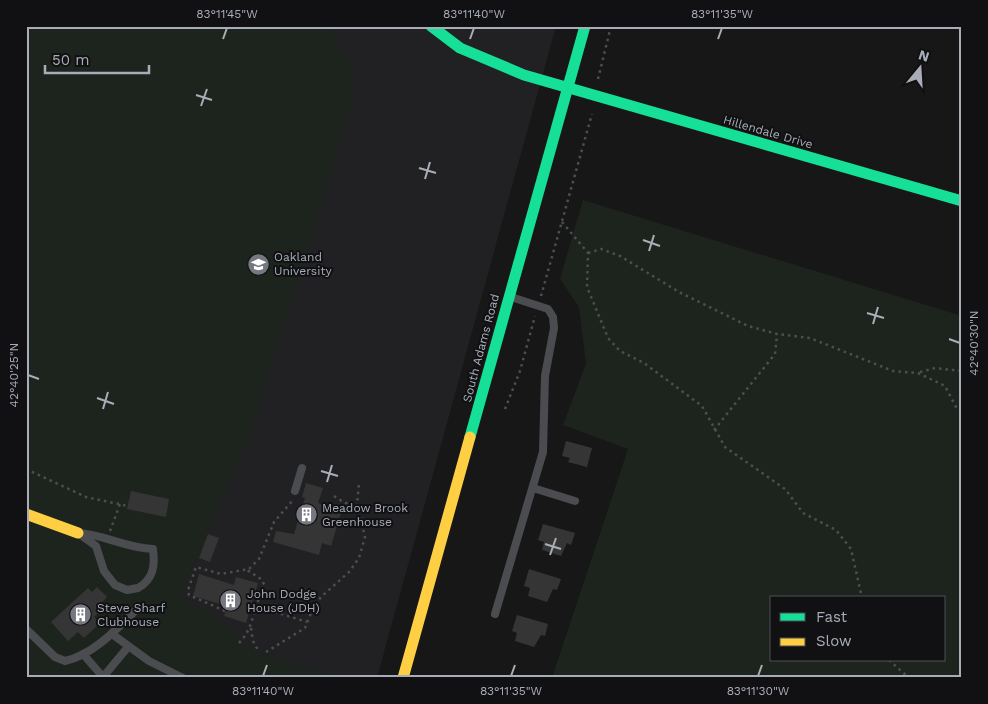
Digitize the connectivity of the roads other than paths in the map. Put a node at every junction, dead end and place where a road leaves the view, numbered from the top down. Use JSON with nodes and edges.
{"nodes":[{"id":1,"x":432,"y":26,"type":"edge"},
{"id":2,"x":585,"y":26,"type":"edge"},
{"id":3,"x":567,"y":88,"type":"junction"},
{"id":4,"x":962,"y":201,"type":"edge"},
{"id":5,"x":509,"y":297,"type":"junction"},
{"id":6,"x":302,"y":468,"type":"dead end"},
{"id":7,"x":533,"y":488,"type":"junction"},
{"id":8,"x":296,"y":491,"type":"road end"},
{"id":9,"x":576,"y":501,"type":"dead end"},
{"id":10,"x":26,"y":514,"type":"edge"},
{"id":11,"x":78,"y":533,"type":"junction"},
{"id":12,"x":136,"y":610,"type":"dead end"},
{"id":13,"x":496,"y":614,"type":"dead end"},
{"id":14,"x":26,"y":630,"type":"edge"},
{"id":15,"x":112,"y":634,"type":"junction"},
{"id":16,"x":128,"y":648,"type":"junction"},
{"id":17,"x":83,"y":654,"type":"junction"},
{"id":18,"x":183,"y":678,"type":"edge"},
{"id":19,"x":403,"y":678,"type":"edge"}],
"edges":[{"from":1,"to":3,"type":"main road","name":"Hillendale Drive"},
{"from":2,"to":3,"type":"main road","name":"South Adams Road"},
{"from":3,"to":4,"type":"main road","name":"Hillendale Drive"},
{"from":3,"to":5,"type":"main road","name":"South Adams Road"},
{"from":5,"to":7,"type":"lane"},
{"from":5,"to":19,"type":"main road","name":"South Adams Road"},
{"from":6,"to":8,"type":"lane"},
{"from":7,"to":9,"type":"lane"},
{"from":7,"to":13,"type":"lane"},
{"from":10,"to":11,"type":"main road"},
{"from":11,"to":11,"type":"lane"},
{"from":12,"to":15,"type":"lane"},
{"from":14,"to":17,"type":"lane"},
{"from":15,"to":16,"type":"lane"},
{"from":15,"to":17,"type":"lane"},
{"from":16,"to":17,"type":"lane"},
{"from":16,"to":18,"type":"lane"}]}
